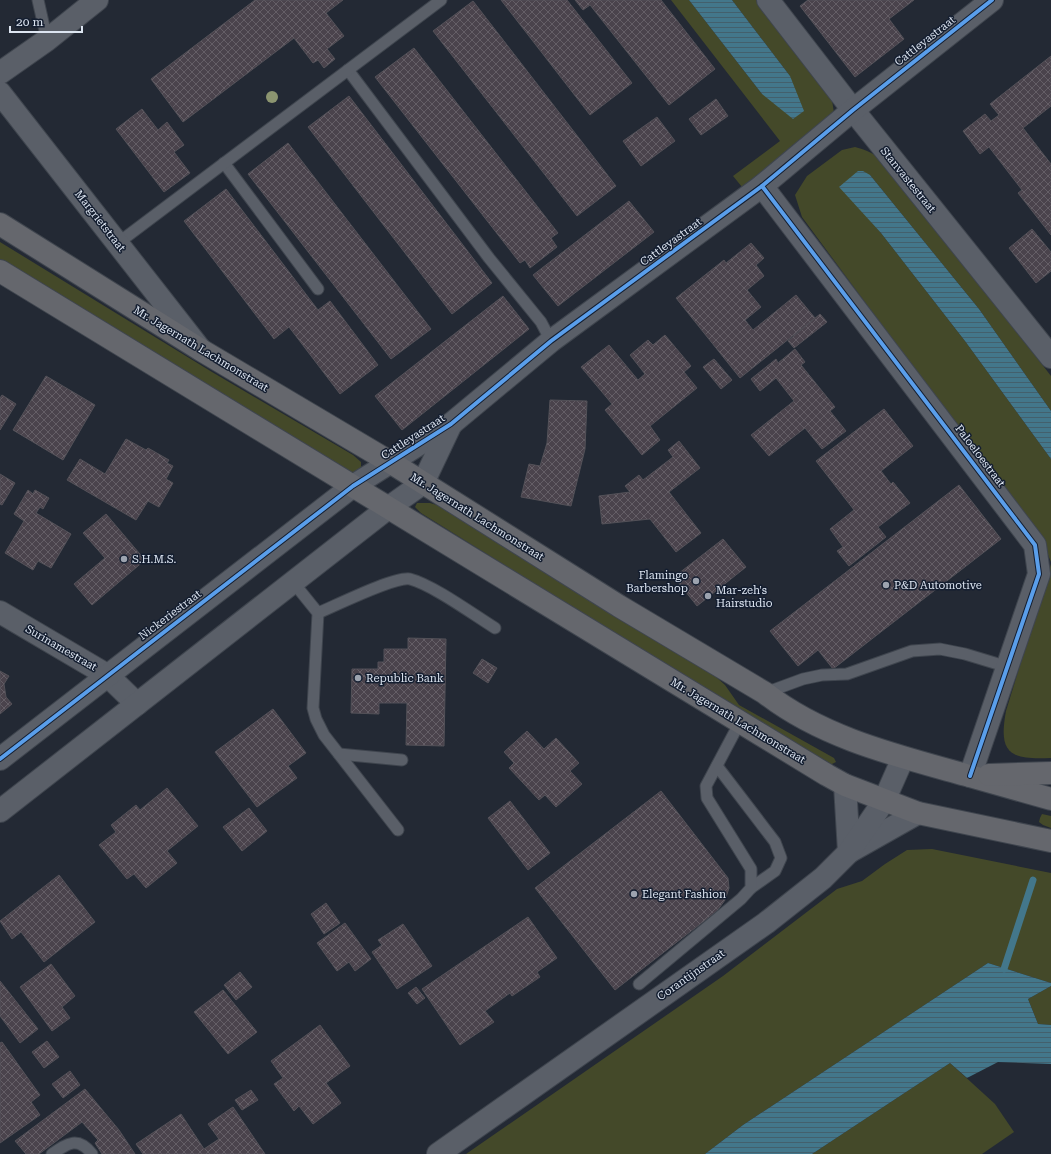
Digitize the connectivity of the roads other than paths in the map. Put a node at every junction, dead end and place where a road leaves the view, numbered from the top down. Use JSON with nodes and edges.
{"nodes":[{"id":1,"x":38,"y":0,"type":"edge"},
{"id":2,"x":98,"y":0,"type":"edge"},
{"id":3,"x":441,"y":0,"type":"edge"},
{"id":4,"x":768,"y":0,"type":"edge"},
{"id":5,"x":992,"y":0,"type":"edge"},
{"id":6,"x":47,"y":40,"type":"junction"},
{"id":7,"x":348,"y":70,"type":"junction"},
{"id":8,"x":0,"y":73,"type":"edge"},
{"id":9,"x":0,"y":93,"type":"edge"},
{"id":10,"x":853,"y":110,"type":"junction"},
{"id":11,"x":224,"y":163,"type":"junction"},
{"id":12,"x":762,"y":186,"type":"junction"},
{"id":13,"x":0,"y":224,"type":"edge"},
{"id":14,"x":118,"y":243,"type":"junction"},
{"id":15,"x":0,"y":272,"type":"edge"},
{"id":16,"x":318,"y":289,"type":"dead end"},
{"id":17,"x":551,"y":341,"type":"junction"},
{"id":18,"x":1048,"y":347,"type":"edge"},
{"id":19,"x":201,"y":350,"type":"junction"},
{"id":20,"x":451,"y":424,"type":"junction"},
{"id":21,"x":390,"y":462,"type":"junction"},
{"id":22,"x":423,"y":483,"type":"junction"},
{"id":23,"x":353,"y":486,"type":"junction"},
{"id":24,"x":388,"y":508,"type":"junction"},
{"id":25,"x":294,"y":582,"type":"junction"},
{"id":26,"x":0,"y":612,"type":"edge"},
{"id":27,"x":318,"y":613,"type":"junction"},
{"id":28,"x":495,"y":628,"type":"dead end"},
{"id":29,"x":1008,"y":667,"type":"junction"},
{"id":30,"x":107,"y":675,"type":"junction"},
{"id":31,"x":765,"y":693,"type":"junction"},
{"id":32,"x":137,"y":704,"type":"junction"},
{"id":33,"x":740,"y":722,"type":"junction"},
{"id":34,"x":339,"y":754,"type":"junction"},
{"id":35,"x":903,"y":758,"type":"junction"},
{"id":36,"x":0,"y":759,"type":"edge"},
{"id":37,"x":402,"y":760,"type":"dead end"},
{"id":38,"x":718,"y":766,"type":"junction"},
{"id":39,"x":1051,"y":773,"type":"edge"},
{"id":40,"x":970,"y":776,"type":"junction"},
{"id":41,"x":845,"y":785,"type":"junction"},
{"id":42,"x":1051,"y":799,"type":"edge"},
{"id":43,"x":884,"y":801,"type":"junction"},
{"id":44,"x":0,"y":811,"type":"edge"},
{"id":45,"x":918,"y":813,"type":"junction"},
{"id":46,"x":398,"y":830,"type":"dead end"},
{"id":47,"x":1051,"y":841,"type":"edge"},
{"id":48,"x":849,"y":852,"type":"junction"},
{"id":49,"x":751,"y":888,"type":"junction"},
{"id":50,"x":639,"y":984,"type":"dead end"},
{"id":51,"x":52,"y":1154,"type":"edge"},
{"id":52,"x":92,"y":1154,"type":"edge"},
{"id":53,"x":438,"y":1154,"type":"edge"}],
"edges":[{"from":1,"to":6,"type":"lane"},
{"from":2,"to":6,"type":"street"},
{"from":3,"to":7,"type":"lane"},
{"from":4,"to":10,"type":"street","name":"Stanvastestraat"},
{"from":5,"to":10,"type":"street","name":"Cattleyastraat"},
{"from":6,"to":8,"type":"street"},
{"from":7,"to":11,"type":"lane"},
{"from":7,"to":17,"type":"lane"},
{"from":9,"to":14,"type":"street","name":"Margrietstraat"},
{"from":10,"to":12,"type":"street","name":"Cattleyastraat"},
{"from":10,"to":18,"type":"street","name":"Stanvastestraat"},
{"from":11,"to":14,"type":"lane"},
{"from":11,"to":16,"type":"lane"},
{"from":12,"to":17,"type":"street","name":"Cattleyastraat"},
{"from":12,"to":29,"type":"street","name":"Paloeloestraat"},
{"from":13,"to":19,"type":"main road","name":"Mr. Jagernath Lachmonstraat"},
{"from":14,"to":19,"type":"street","name":"Margrietstraat"},
{"from":15,"to":23,"type":"main road","name":"Mr. Jagernath Lachmonstraat"},
{"from":17,"to":20,"type":"street","name":"Cattleyastraat"},
{"from":19,"to":21,"type":"main road","name":"Mr. Jagernath Lachmonstraat"},
{"from":20,"to":21,"type":"street","name":"Cattleyastraat"},
{"from":20,"to":22,"type":"street","name":"Cattleyastraat"},
{"from":21,"to":22,"type":"main road","name":"Mr. Jagernath Lachmonstraat"},
{"from":21,"to":23,"type":"street","name":"Cattleyastraat"},
{"from":22,"to":24,"type":"street"},
{"from":22,"to":31,"type":"main road","name":"Mr. Jagernath Lachmonstraat"},
{"from":23,"to":24,"type":"main road","name":"Mr. Jagernath Lachmonstraat"},
{"from":23,"to":30,"type":"street","name":"Nickeriestraat"},
{"from":24,"to":25,"type":"street"},
{"from":24,"to":33,"type":"main road","name":"Mr. Jagernath Lachmonstraat"},
{"from":25,"to":27,"type":"lane"},
{"from":25,"to":32,"type":"street"},
{"from":26,"to":30,"type":"street","name":"Surinamestraat"},
{"from":27,"to":28,"type":"lane"},
{"from":27,"to":34,"type":"lane"},
{"from":29,"to":31,"type":"lane"},
{"from":29,"to":40,"type":"street","name":"Paloeloestraat"},
{"from":30,"to":32,"type":"street","name":"Surinamestraat"},
{"from":30,"to":36,"type":"street","name":"Nickeriestraat"},
{"from":31,"to":35,"type":"main road","name":"Mr. Jagernath Lachmonstraat"},
{"from":32,"to":44,"type":"street"},
{"from":33,"to":38,"type":"lane"},
{"from":33,"to":41,"type":"main road","name":"Mr. Jagernath Lachmonstraat"},
{"from":34,"to":37,"type":"lane"},
{"from":34,"to":46,"type":"lane"},
{"from":35,"to":40,"type":"main road","name":"Mr. Jagernath Lachmonstraat"},
{"from":35,"to":43,"type":"street","name":"Corantijnstraat"},
{"from":38,"to":49,"type":"lane"},
{"from":38,"to":49,"type":"lane"},
{"from":39,"to":40,"type":"main road"},
{"from":40,"to":42,"type":"main road","name":"Mr. Jagernath Lachmonstraat"},
{"from":41,"to":43,"type":"main road","name":"Mr. Jagernath Lachmonstraat"},
{"from":41,"to":48,"type":"street"},
{"from":43,"to":45,"type":"main road","name":"Mr. Jagernath Lachmonstraat"},
{"from":43,"to":48,"type":"street","name":"Corantijnstraat"},
{"from":45,"to":47,"type":"main road","name":"Mr. Jagernath Lachmonstraat"},
{"from":45,"to":48,"type":"street"},
{"from":48,"to":53,"type":"street","name":"Corantijnstraat"},
{"from":49,"to":50,"type":"lane"},
{"from":51,"to":52,"type":"lane"}]}
